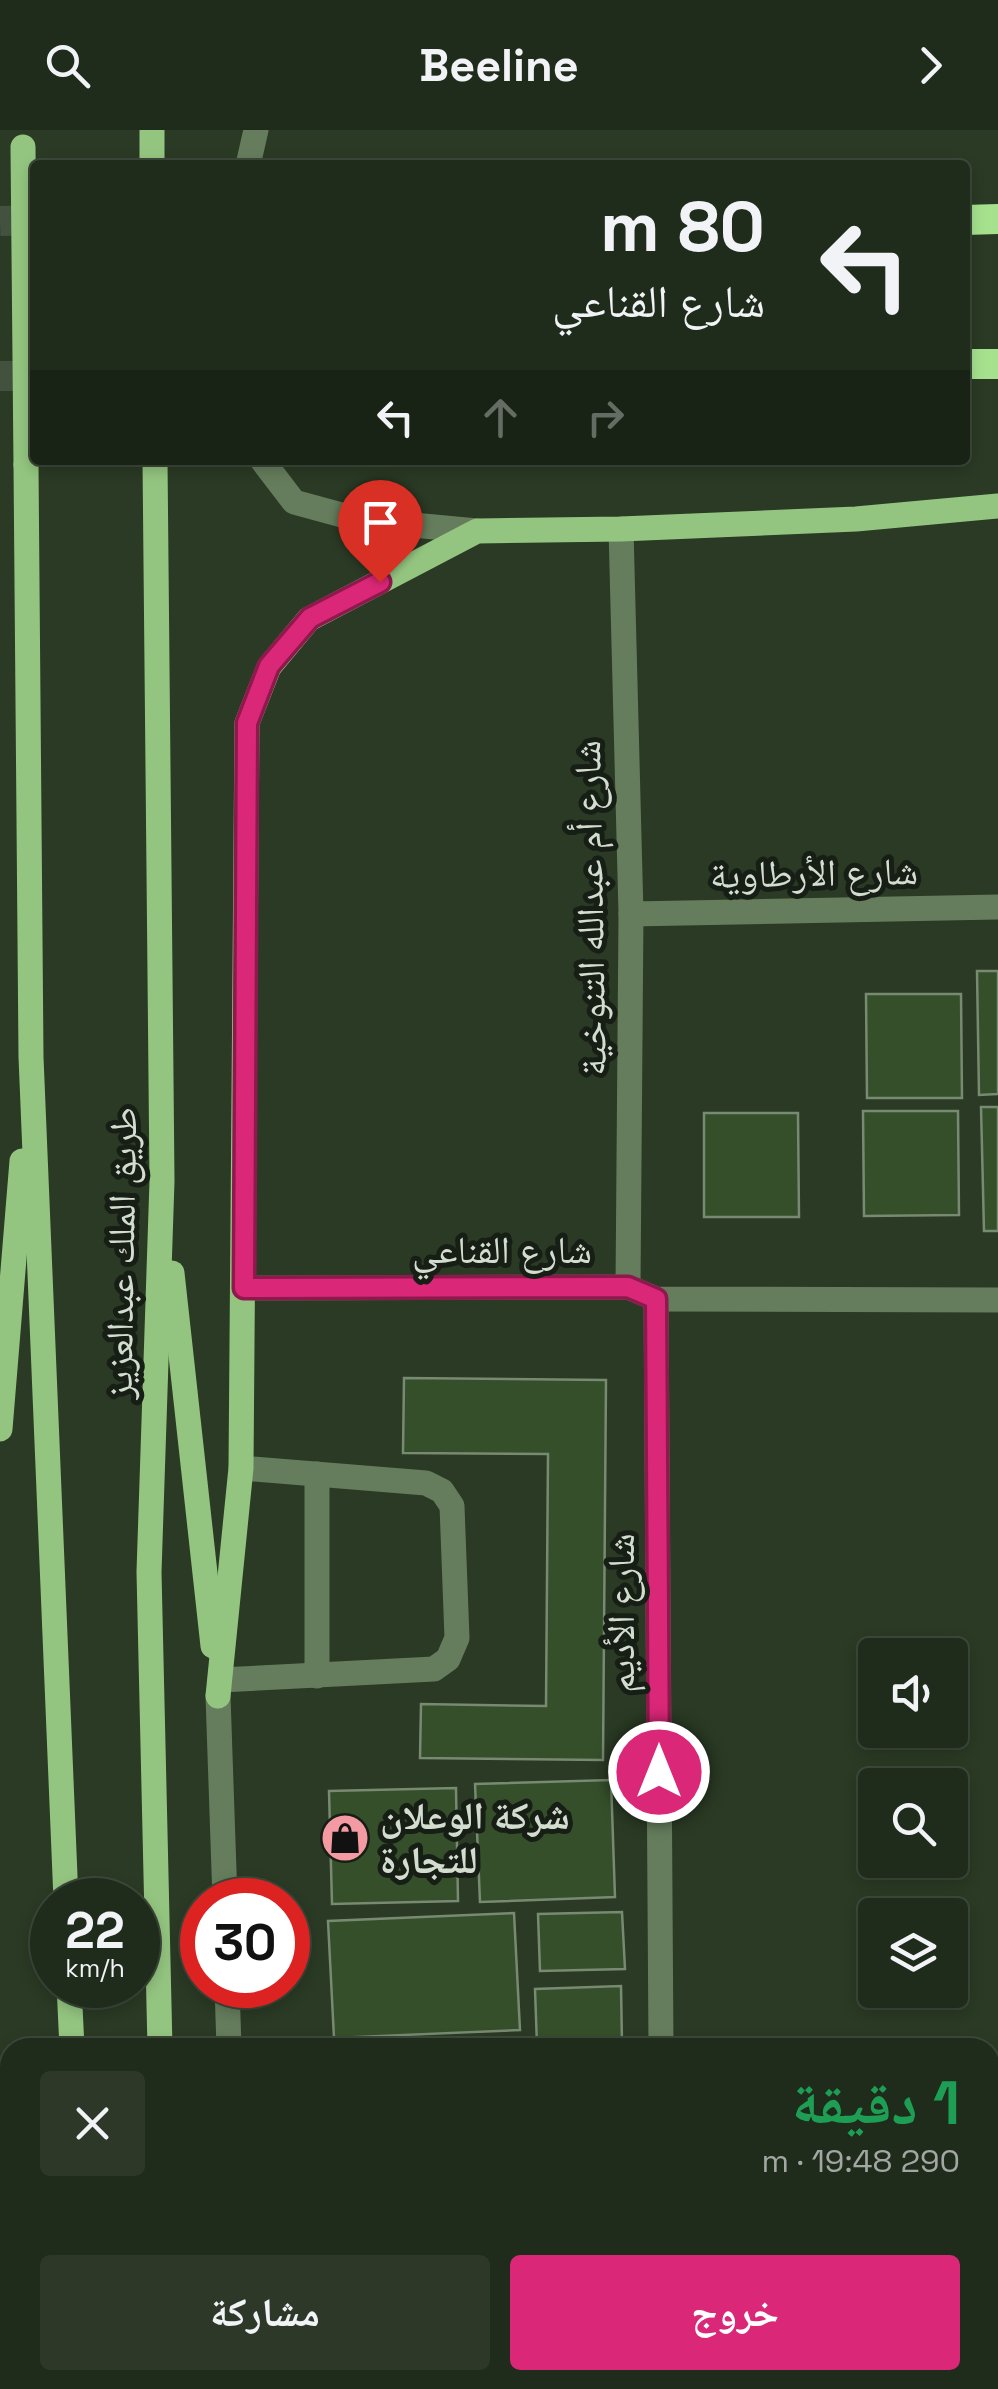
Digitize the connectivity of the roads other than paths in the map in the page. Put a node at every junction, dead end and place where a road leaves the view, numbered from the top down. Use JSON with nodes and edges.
{"nodes":[{"id":1,"x":256,"y":130,"type":"edge"},
{"id":2,"x":23,"y":138,"type":"edge"},
{"id":3,"x":249,"y":160,"type":"edge"},
{"id":4,"x":998,"y":219,"type":"edge"},
{"id":5,"x":970,"y":220,"type":"edge"},
{"id":6,"x":970,"y":364,"type":"edge"},
{"id":7,"x":998,"y":364,"type":"edge"},
{"id":8,"x":155,"y":465,"type":"edge"},
{"id":9,"x":265,"y":465,"type":"edge"},
{"id":10,"x":998,"y":506,"type":"edge"},
{"id":11,"x":620,"y":529,"type":"junction"},
{"id":12,"x":476,"y":531,"type":"junction"},
{"id":13,"x":998,"y":907,"type":"edge"},
{"id":14,"x":631,"y":914,"type":"junction"},
{"id":15,"x":31,"y":1057,"type":"junction"},
{"id":16,"x":162,"y":1180,"type":"junction"},
{"id":17,"x":628,"y":1287,"type":"junction"},
{"id":18,"x":244,"y":1288,"type":"junction"},
{"id":19,"x":656,"y":1299,"type":"junction"},
{"id":20,"x":998,"y":1300,"type":"edge"},
{"id":21,"x":0,"y":1429,"type":"edge"},
{"id":22,"x":242,"y":1468,"type":"junction"},
{"id":23,"x":317,"y":1474,"type":"junction"},
{"id":24,"x":316,"y":1676,"type":"junction"},
{"id":25,"x":219,"y":1688,"type":"junction"},
{"id":26,"x":65,"y":1878,"type":"edge"},
{"id":27,"x":223,"y":1878,"type":"edge"},
{"id":28,"x":70,"y":2008,"type":"edge"},
{"id":29,"x":229,"y":2008,"type":"edge"},
{"id":30,"x":72,"y":2038,"type":"edge"},
{"id":31,"x":160,"y":2038,"type":"edge"},
{"id":32,"x":230,"y":2038,"type":"edge"},
{"id":33,"x":661,"y":2038,"type":"edge"}],
"edges":[{"from":1,"to":3,"type":"street"},
{"from":2,"to":15,"type":"main road","name":"طريق الملك عبدالعزيز","bridge":true},
{"from":4,"to":5,"type":"highway"},
{"from":6,"to":7,"type":"highway"},
{"from":8,"to":16,"type":"main road","name":"طريق الملك عبدالعزيز"},
{"from":9,"to":12,"type":"street"},
{"from":10,"to":11,"type":"main road"},
{"from":11,"to":12,"type":"main road"},
{"from":11,"to":14,"type":"street","name":"شارع أم عبدالله التنوخية"},
{"from":12,"to":18,"type":"main road"},
{"from":13,"to":14,"type":"street","name":"شارع الأرطاوية"},
{"from":14,"to":17,"type":"street","name":"شارع أم عبدالله التنوخية"},
{"from":15,"to":21,"type":"main road"},
{"from":15,"to":26,"type":"main road","name":"طريق الملك عبدالعزيز"},
{"from":16,"to":25,"type":"main road"},
{"from":16,"to":31,"type":"main road","name":"طريق الملك عبدالعزيز"},
{"from":17,"to":18,"type":"street","name":"شارع القناعي"},
{"from":17,"to":19,"type":"street","name":"شارع القناعي"},
{"from":18,"to":22,"type":"main road"},
{"from":19,"to":20,"type":"street","name":"شارع القناعي"},
{"from":19,"to":33,"type":"street","name":"شارع الأديم"},
{"from":22,"to":23,"type":"street"},
{"from":22,"to":25,"type":"main road"},
{"from":23,"to":24,"type":"street"},
{"from":23,"to":24,"type":"street"},
{"from":24,"to":25,"type":"street"},
{"from":25,"to":27,"type":"street"},
{"from":28,"to":30,"type":"main road"},
{"from":29,"to":32,"type":"street"}]}
